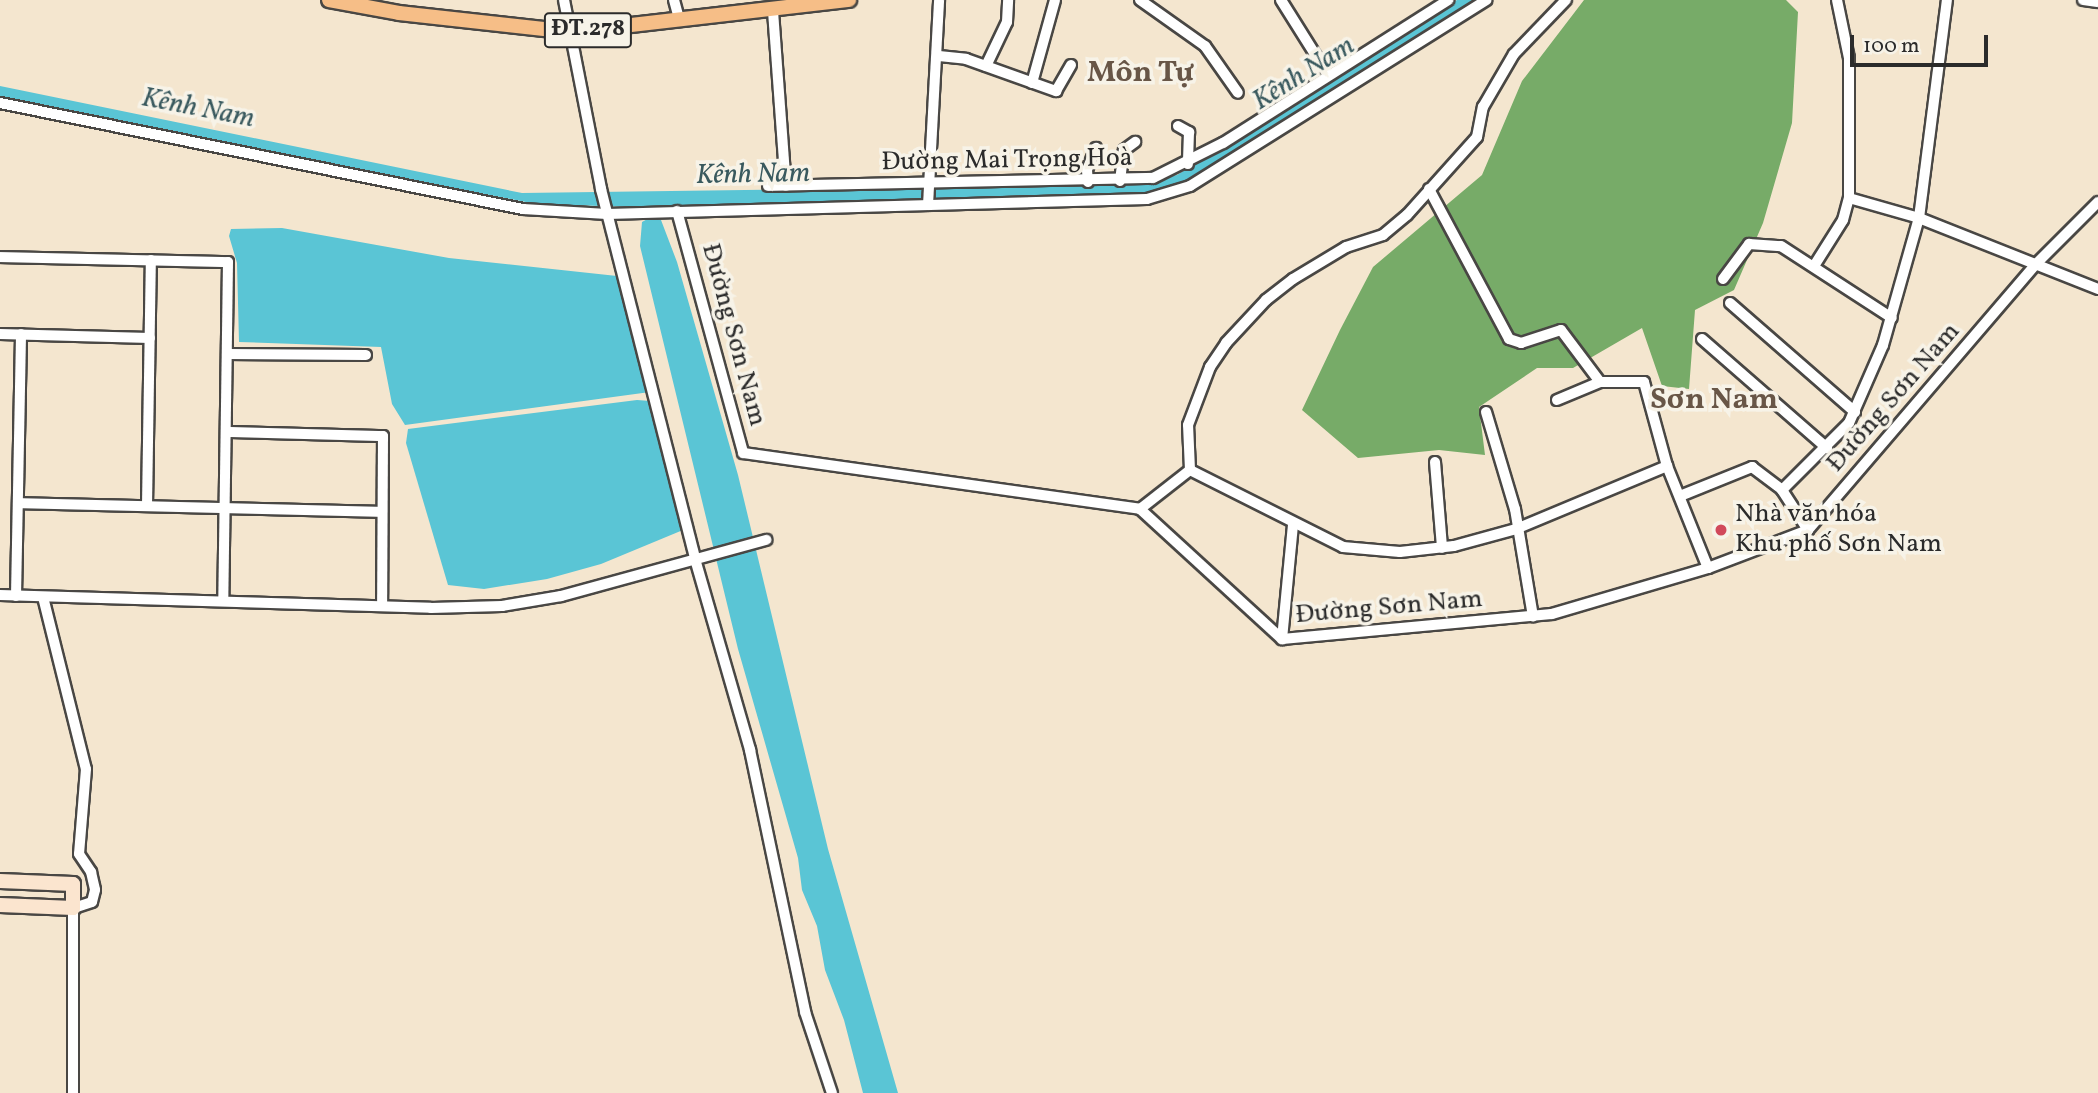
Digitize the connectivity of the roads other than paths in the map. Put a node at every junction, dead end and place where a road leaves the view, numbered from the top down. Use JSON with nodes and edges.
{"nodes":[{"id":1,"x":329,"y":0,"type":"edge"},
{"id":2,"x":564,"y":0,"type":"edge"},
{"id":3,"x":674,"y":0,"type":"edge"},
{"id":4,"x":849,"y":0,"type":"edge"},
{"id":5,"x":939,"y":0,"type":"edge"},
{"id":6,"x":1008,"y":0,"type":"edge"},
{"id":7,"x":1055,"y":0,"type":"edge"},
{"id":8,"x":1140,"y":0,"type":"edge"},
{"id":9,"x":1280,"y":0,"type":"edge"},
{"id":10,"x":1448,"y":0,"type":"edge"},
{"id":11,"x":1486,"y":0,"type":"edge"},
{"id":12,"x":1566,"y":0,"type":"edge"},
{"id":13,"x":1837,"y":0,"type":"edge"},
{"id":14,"x":1947,"y":0,"type":"edge"},
{"id":15,"x":2083,"y":0,"type":"edge"},
{"id":16,"x":2098,"y":2,"type":"edge"},
{"id":17,"x":774,"y":10,"type":"junction"},
{"id":18,"x":679,"y":19,"type":"junction"},
{"id":19,"x":571,"y":32,"type":"junction"},
{"id":20,"x":939,"y":56,"type":"junction"},
{"id":21,"x":1071,"y":65,"type":"dead end"},
{"id":22,"x":986,"y":66,"type":"junction"},
{"id":23,"x":1328,"y":75,"type":"junction"},
{"id":24,"x":1032,"y":83,"type":"junction"},
{"id":25,"x":1238,"y":93,"type":"dead end"},
{"id":26,"x":0,"y":103,"type":"edge"},
{"id":27,"x":1178,"y":126,"type":"dead end"},
{"id":28,"x":1135,"y":142,"type":"dead end"},
{"id":29,"x":1096,"y":148,"type":"dead end"},
{"id":30,"x":1188,"y":164,"type":"junction"},
{"id":31,"x":1120,"y":181,"type":"junction"},
{"id":32,"x":1088,"y":182,"type":"junction"},
{"id":33,"x":928,"y":185,"type":"junction"},
{"id":34,"x":768,"y":186,"type":"dead end"},
{"id":35,"x":786,"y":186,"type":"junction"},
{"id":36,"x":1429,"y":189,"type":"junction"},
{"id":37,"x":1849,"y":198,"type":"junction"},
{"id":38,"x":2098,"y":202,"type":"edge"},
{"id":39,"x":928,"y":205,"type":"junction"},
{"id":40,"x":677,"y":211,"type":"junction"},
{"id":41,"x":607,"y":214,"type":"junction"},
{"id":42,"x":1919,"y":218,"type":"junction"},
{"id":43,"x":0,"y":257,"type":"edge"},
{"id":44,"x":151,"y":260,"type":"junction"},
{"id":45,"x":2035,"y":265,"type":"junction"},
{"id":46,"x":1814,"y":266,"type":"junction"},
{"id":47,"x":1723,"y":279,"type":"dead end"},
{"id":48,"x":2098,"y":289,"type":"edge"},
{"id":49,"x":1731,"y":303,"type":"dead end"},
{"id":50,"x":1892,"y":318,"type":"junction"},
{"id":51,"x":0,"y":334,"type":"edge"},
{"id":52,"x":21,"y":334,"type":"junction"},
{"id":53,"x":150,"y":338,"type":"junction"},
{"id":54,"x":1702,"y":339,"type":"dead end"},
{"id":55,"x":227,"y":354,"type":"junction"},
{"id":56,"x":366,"y":355,"type":"dead end"},
{"id":57,"x":1600,"y":382,"type":"junction"},
{"id":58,"x":1557,"y":401,"type":"dead end"},
{"id":59,"x":1486,"y":412,"type":"dead end"},
{"id":60,"x":1855,"y":412,"type":"junction"},
{"id":61,"x":226,"y":432,"type":"junction"},
{"id":62,"x":1827,"y":448,"type":"junction"},
{"id":63,"x":1435,"y":462,"type":"dead end"},
{"id":64,"x":1667,"y":466,"type":"junction"},
{"id":65,"x":1190,"y":470,"type":"junction"},
{"id":66,"x":1782,"y":490,"type":"junction"},
{"id":67,"x":1680,"y":496,"type":"junction"},
{"id":68,"x":18,"y":503,"type":"junction"},
{"id":69,"x":147,"y":506,"type":"junction"},
{"id":70,"x":225,"y":508,"type":"junction"},
{"id":71,"x":1140,"y":509,"type":"junction"},
{"id":72,"x":382,"y":512,"type":"junction"},
{"id":73,"x":1293,"y":525,"type":"junction"},
{"id":74,"x":1516,"y":529,"type":"junction"},
{"id":75,"x":1808,"y":530,"type":"junction"},
{"id":76,"x":766,"y":540,"type":"dead end"},
{"id":77,"x":1441,"y":548,"type":"junction"},
{"id":78,"x":699,"y":558,"type":"junction"},
{"id":79,"x":1707,"y":568,"type":"junction"},
{"id":80,"x":0,"y":595,"type":"edge"},
{"id":81,"x":16,"y":596,"type":"junction"},
{"id":82,"x":43,"y":597,"type":"junction"},
{"id":83,"x":223,"y":601,"type":"junction"},
{"id":84,"x":382,"y":607,"type":"junction"},
{"id":85,"x":1533,"y":616,"type":"junction"},
{"id":86,"x":1282,"y":639,"type":"junction"},
{"id":87,"x":0,"y":881,"type":"edge"},
{"id":88,"x":0,"y":905,"type":"edge"},
{"id":89,"x":73,"y":908,"type":"junction"},
{"id":90,"x":72,"y":1093,"type":"edge"},
{"id":91,"x":832,"y":1093,"type":"edge"}],
"edges":[{"from":1,"to":19,"type":"main road","number":"ĐT.278"},
{"from":2,"to":19,"type":"street"},
{"from":3,"to":18,"type":"street"},
{"from":4,"to":17,"type":"main road","number":"ĐT.278"},
{"from":5,"to":20,"type":"street"},
{"from":6,"to":22,"type":"street"},
{"from":7,"to":24,"type":"street"},
{"from":8,"to":25,"type":"street"},
{"from":9,"to":23,"type":"street"},
{"from":10,"to":23,"type":"street","name":"Đường Mai Trọng Hoà"},
{"from":11,"to":39,"type":"street"},
{"from":12,"to":36,"type":"street"},
{"from":13,"to":37,"type":"street"},
{"from":14,"to":42,"type":"street"},
{"from":15,"to":16,"type":"street"},
{"from":17,"to":18,"type":"main road","number":"ĐT.278"},
{"from":17,"to":35,"type":"street"},
{"from":18,"to":19,"type":"main road","number":"ĐT.278"},
{"from":19,"to":41,"type":"street"},
{"from":20,"to":22,"type":"street"},
{"from":20,"to":33,"type":"street"},
{"from":21,"to":24,"type":"street"},
{"from":22,"to":24,"type":"street"},
{"from":23,"to":30,"type":"street","name":"Đường Mai Trọng Hoà"},
{"from":26,"to":41,"type":"street"},
{"from":27,"to":30,"type":"street"},
{"from":28,"to":31,"type":"street"},
{"from":29,"to":32,"type":"street"},
{"from":30,"to":31,"type":"street","name":"Đường Mai Trọng Hoà"},
{"from":31,"to":32,"type":"street","name":"Đường Mai Trọng Hoà"},
{"from":32,"to":33,"type":"street","name":"Đường Mai Trọng Hoà"},
{"from":33,"to":35,"type":"street","name":"Đường Mai Trọng Hoà"},
{"from":33,"to":39,"type":"street"},
{"from":34,"to":35,"type":"street","name":"Đường Mai Trọng Hoà"},
{"from":36,"to":57,"type":"street"},
{"from":36,"to":65,"type":"street"},
{"from":37,"to":42,"type":"street"},
{"from":37,"to":46,"type":"street"},
{"from":38,"to":45,"type":"street","name":"Đường Sơn Nam"},
{"from":39,"to":40,"type":"street"},
{"from":40,"to":41,"type":"street"},
{"from":40,"to":71,"type":"street","name":"Đường Sơn Nam"},
{"from":41,"to":78,"type":"street"},
{"from":42,"to":45,"type":"street"},
{"from":42,"to":50,"type":"street"},
{"from":43,"to":44,"type":"street"},
{"from":44,"to":53,"type":"street"},
{"from":44,"to":55,"type":"street"},
{"from":45,"to":48,"type":"street"},
{"from":45,"to":75,"type":"street","name":"Đường Sơn Nam"},
{"from":46,"to":47,"type":"street"},
{"from":46,"to":50,"type":"street"},
{"from":49,"to":60,"type":"street"},
{"from":50,"to":60,"type":"street"},
{"from":51,"to":52,"type":"street"},
{"from":52,"to":53,"type":"street"},
{"from":52,"to":68,"type":"street"},
{"from":53,"to":69,"type":"street"},
{"from":54,"to":62,"type":"street"},
{"from":55,"to":56,"type":"street"},
{"from":55,"to":61,"type":"street"},
{"from":57,"to":58,"type":"street"},
{"from":57,"to":64,"type":"street"},
{"from":59,"to":74,"type":"street"},
{"from":60,"to":62,"type":"street"},
{"from":61,"to":70,"type":"street"},
{"from":61,"to":72,"type":"street"},
{"from":62,"to":66,"type":"street"},
{"from":63,"to":77,"type":"street"},
{"from":64,"to":67,"type":"street"},
{"from":64,"to":74,"type":"street"},
{"from":65,"to":71,"type":"street"},
{"from":65,"to":73,"type":"street"},
{"from":66,"to":67,"type":"street"},
{"from":66,"to":75,"type":"street"},
{"from":67,"to":79,"type":"street"},
{"from":68,"to":69,"type":"street"},
{"from":68,"to":81,"type":"street"},
{"from":69,"to":70,"type":"street"},
{"from":70,"to":72,"type":"street"},
{"from":70,"to":83,"type":"street"},
{"from":71,"to":86,"type":"street","name":"Đường Sơn Nam"},
{"from":72,"to":84,"type":"street"},
{"from":73,"to":77,"type":"street"},
{"from":73,"to":86,"type":"street"},
{"from":74,"to":77,"type":"street"},
{"from":74,"to":85,"type":"street"},
{"from":75,"to":79,"type":"street","name":"Đường Sơn Nam"},
{"from":76,"to":78,"type":"street"},
{"from":78,"to":84,"type":"street"},
{"from":78,"to":91,"type":"street"},
{"from":79,"to":85,"type":"street","name":"Đường Sơn Nam"},
{"from":80,"to":81,"type":"street"},
{"from":81,"to":82,"type":"street"},
{"from":82,"to":83,"type":"street"},
{"from":82,"to":89,"type":"street"},
{"from":83,"to":84,"type":"street"},
{"from":85,"to":86,"type":"street","name":"Đường Sơn Nam"},
{"from":87,"to":89,"type":"street"},
{"from":88,"to":89,"type":"street"},
{"from":89,"to":90,"type":"street"}]}
